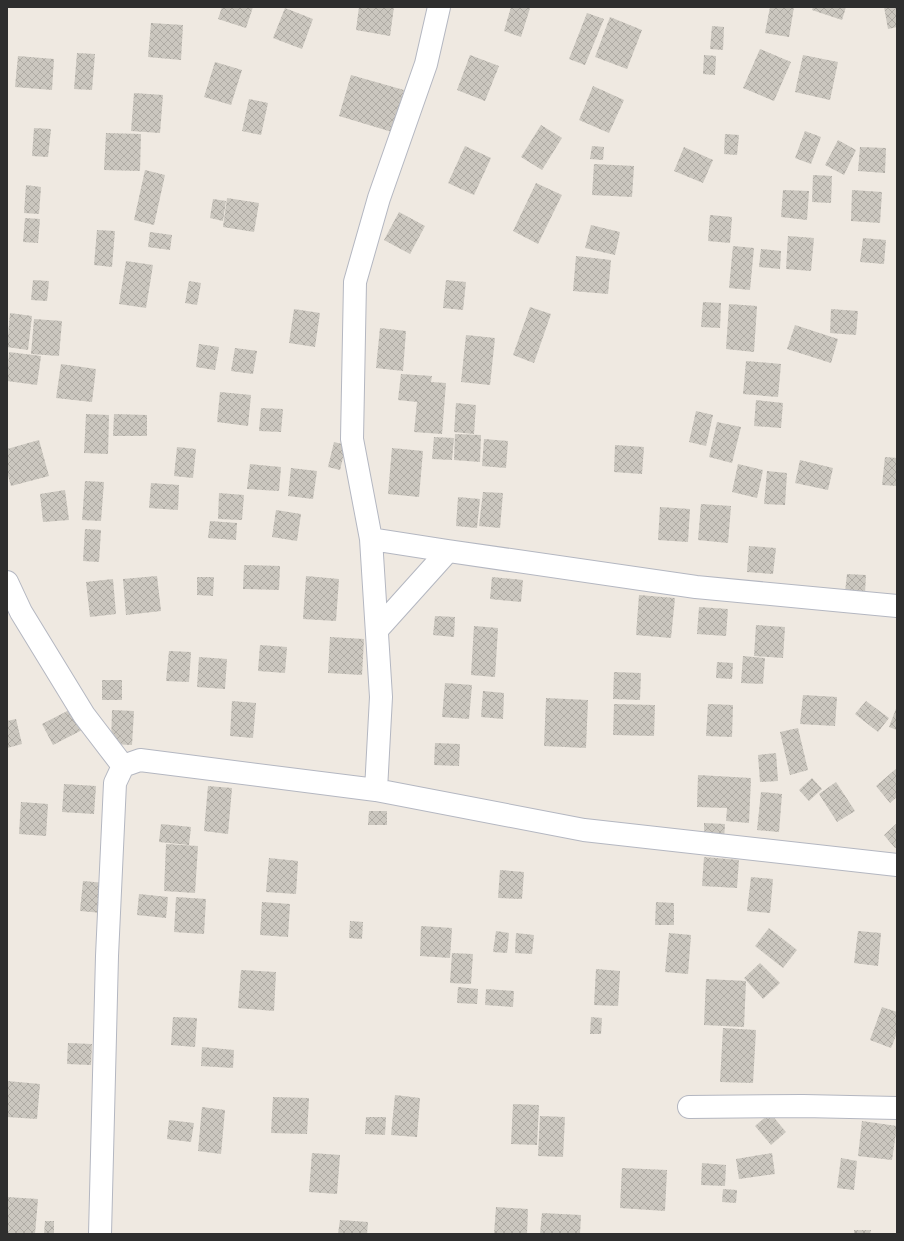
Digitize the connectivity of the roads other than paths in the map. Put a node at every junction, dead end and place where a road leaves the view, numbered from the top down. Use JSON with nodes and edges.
{"nodes":[{"id":1,"x":439,"y":7,"type":"edge"},
{"id":2,"x":372,"y":539,"type":"junction"},
{"id":3,"x":448,"y":552,"type":"junction"},
{"id":4,"x":7,"y":582,"type":"edge"},
{"id":5,"x":897,"y":606,"type":"edge"},
{"id":6,"x":377,"y":630,"type":"junction"},
{"id":7,"x":123,"y":766,"type":"junction"},
{"id":8,"x":376,"y":790,"type":"junction"},
{"id":9,"x":897,"y":865,"type":"edge"},
{"id":10,"x":689,"y":1107,"type":"dead end"},
{"id":11,"x":897,"y":1108,"type":"edge"},
{"id":12,"x":100,"y":1234,"type":"edge"}],
"edges":[{"from":1,"to":2,"type":"street"},
{"from":2,"to":3,"type":"street"},
{"from":2,"to":6,"type":"street"},
{"from":3,"to":5,"type":"street"},
{"from":3,"to":6,"type":"street"},
{"from":4,"to":7,"type":"street"},
{"from":6,"to":8,"type":"street"},
{"from":7,"to":8,"type":"street"},
{"from":7,"to":12,"type":"street"},
{"from":8,"to":9,"type":"street"},
{"from":10,"to":11,"type":"street"}]}
